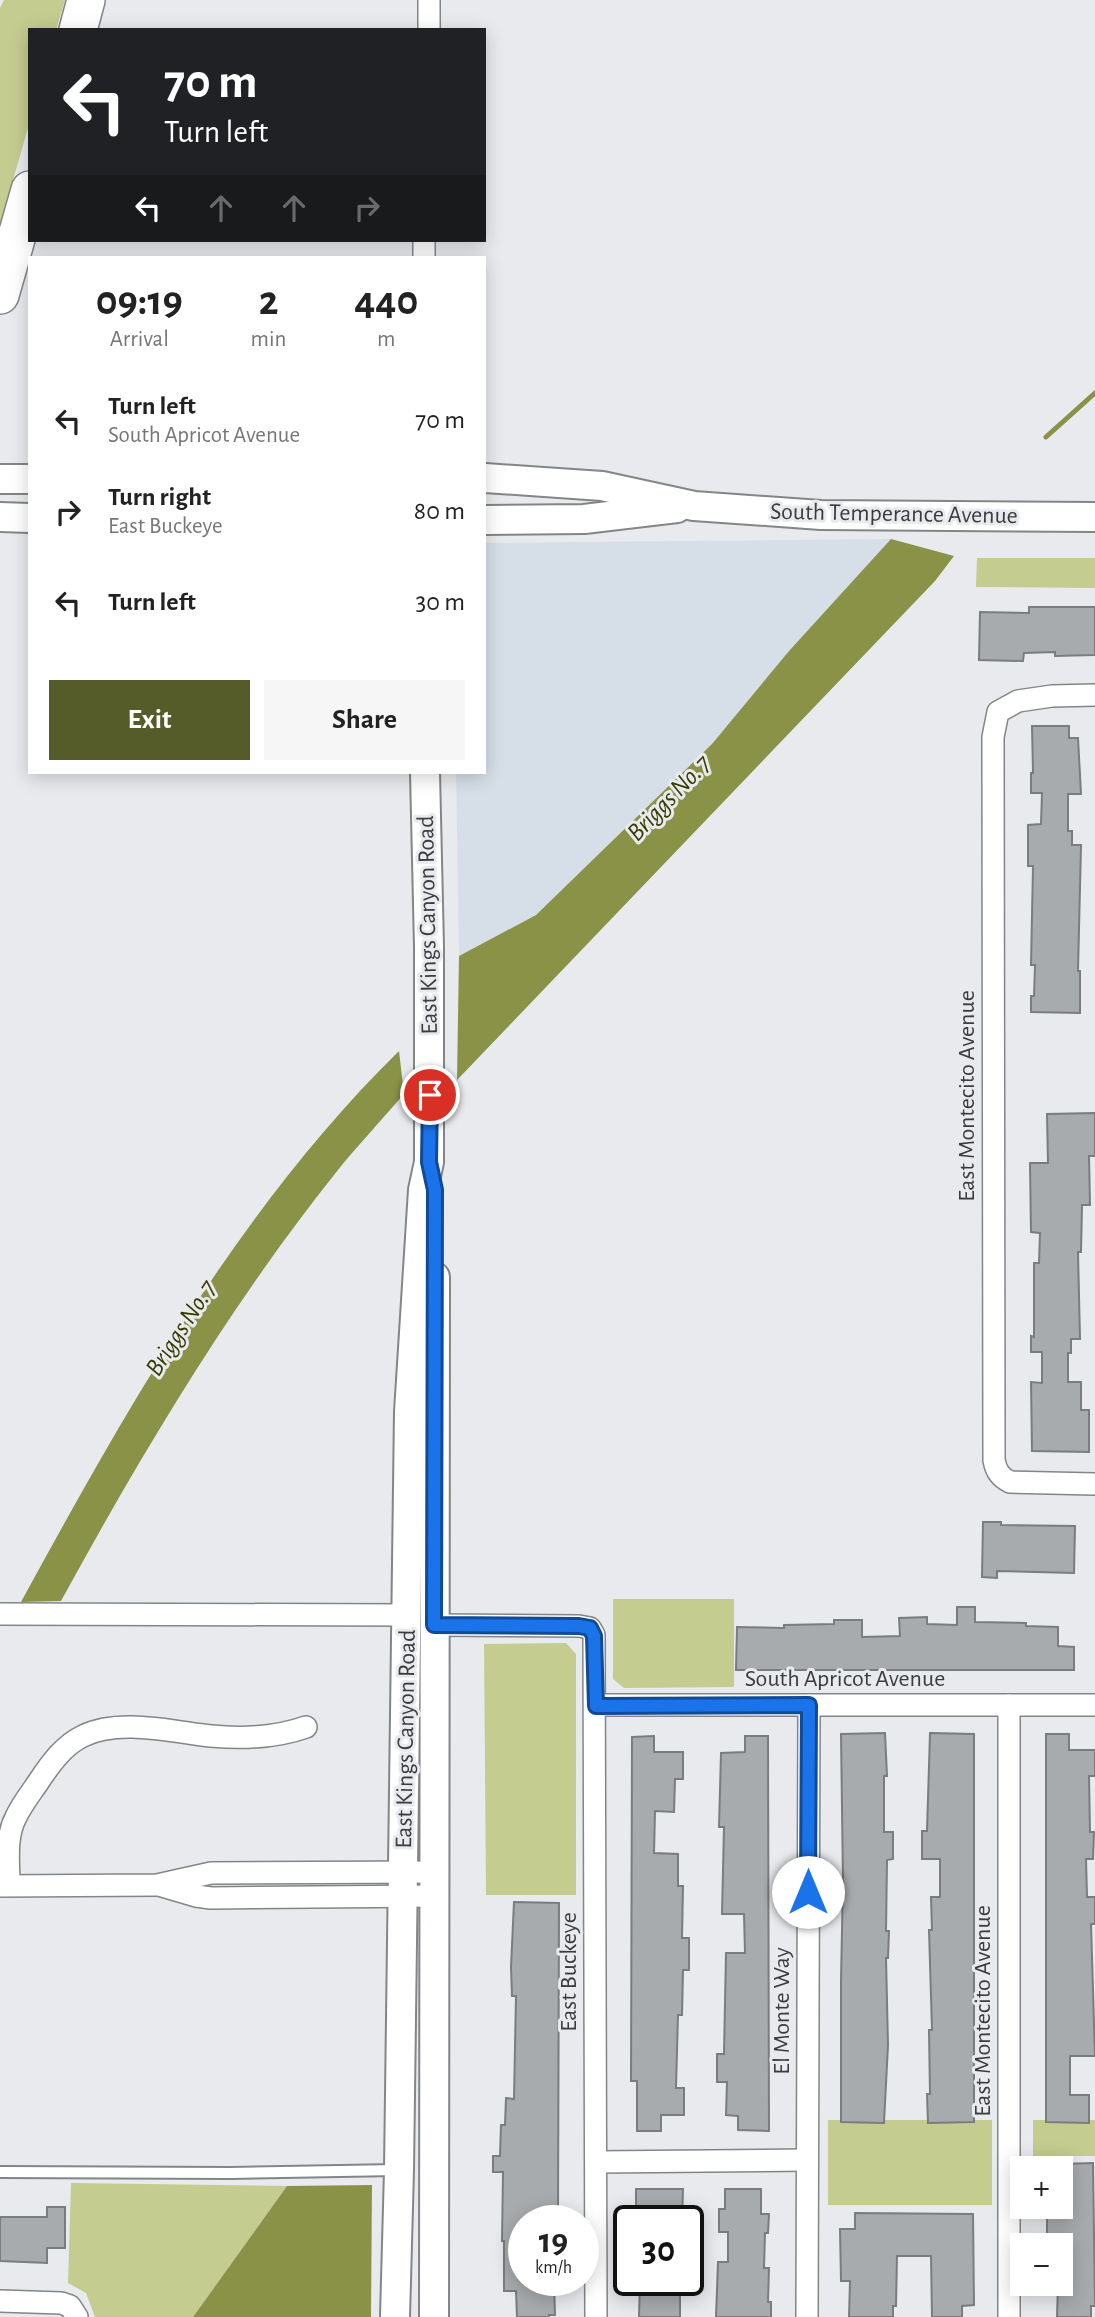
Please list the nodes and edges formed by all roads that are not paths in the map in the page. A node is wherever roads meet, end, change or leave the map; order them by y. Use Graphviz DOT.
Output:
graph roads {
  1 [pos="86,0"];
  2 [pos="429,0"];
  3 [pos="79,28"];
  4 [pos="429,28"];
  5 [pos="28,197"];
  6 [pos="0,295"];
  7 [pos="486,478"];
  8 [pos="28,479"];
  9 [pos="0,480"];
  10 [pos="694,506"];
  11 [pos="0,517"];
  12 [pos="1095,517"];
  13 [pos="28,518"];
  14 [pos="486,520"];
  15 [pos="1095,695"];
  16 [pos="425,774"];
  17 [pos="429,1162"];
  18 [pos="408,1452"];
  19 [pos="1095,1484"];
  20 [pos="0,1614"];
  21 [pos="408,1615"];
  22 [pos="434,1625"];
  23 [pos="809,1705"];
  24 [pos="1009,1705"];
  25 [pos="1095,1705"];
  26 [pos="596,1706"];
  27 [pos="306,1727"];
  28 [pos="435,1884"];
  29 [pos="4,1885"];
  30 [pos="403,1885"];
  31 [pos="807,2160"];
  32 [pos="596,2162"];
  33 [pos="399,2170"];
  34 [pos="0,2172"];
  35 [pos="0,2301"];
  36 [pos="73,2312"];
  37 [pos="395,2317"];
  38 [pos="435,2317"];
  39 [pos="596,2317"];
  40 [pos="807,2317"];
  41 [pos="1009,2317"];
  1 -- 3 [label="highway"];
  2 -- 4 [label="street"];
  5 -- 6 [label="highway"];
  7 -- 10 [label="main road, South Temperance Avenue"];
  8 -- 9 [label="main road"];
  10 -- 12 [label="main road, South Temperance Avenue"];
  10 -- 14 [label="main road, South Temperance Avenue"];
  11 -- 13 [label="main road"];
  15 -- 19 [label="street, East Montecito Avenue"];
  16 -- 17 [label="main road, East Kings Canyon Road"];
  17 -- 18 [label="main road, East Kings Canyon Road"];
  17 -- 22 [label="main road, East Kings Canyon Road"];
  18 -- 21 [label="main road, East Kings Canyon Road"];
  18 -- 22 [label="main road"];
  20 -- 21 [label="street"];
  21 -- 30 [label="main road, East Kings Canyon Road"];
  22 -- 26 [label="street, East Buckeye"];
  22 -- 28 [label="main road, East Kings Canyon Road"];
  23 -- 24 [label="street, South Apricot Avenue"];
  23 -- 26 [label="street, South Apricot Avenue"];
  23 -- 31 [label="street, El Monte Way"];
  24 -- 25 [label="street, South Apricot Avenue"];
  24 -- 41 [label="street, East Montecito Avenue"];
  26 -- 32 [label="street, East Buckeye"];
  27 -- 29 [label="street"];
  28 -- 30 [label="street"];
  28 -- 38 [label="main road, East Kings Canyon Road"];
  29 -- 30 [label="street"];
  30 -- 33 [label="main road, East Kings Canyon Road"];
  31 -- 32 [label="street"];
  31 -- 40 [label="street, El Monte Way"];
  32 -- 39 [label="street, East Buckeye"];
  33 -- 34 [label="lane"];
  33 -- 37 [label="main road, East Kings Canyon Road"];
  35 -- 36 [label="street"];
}
